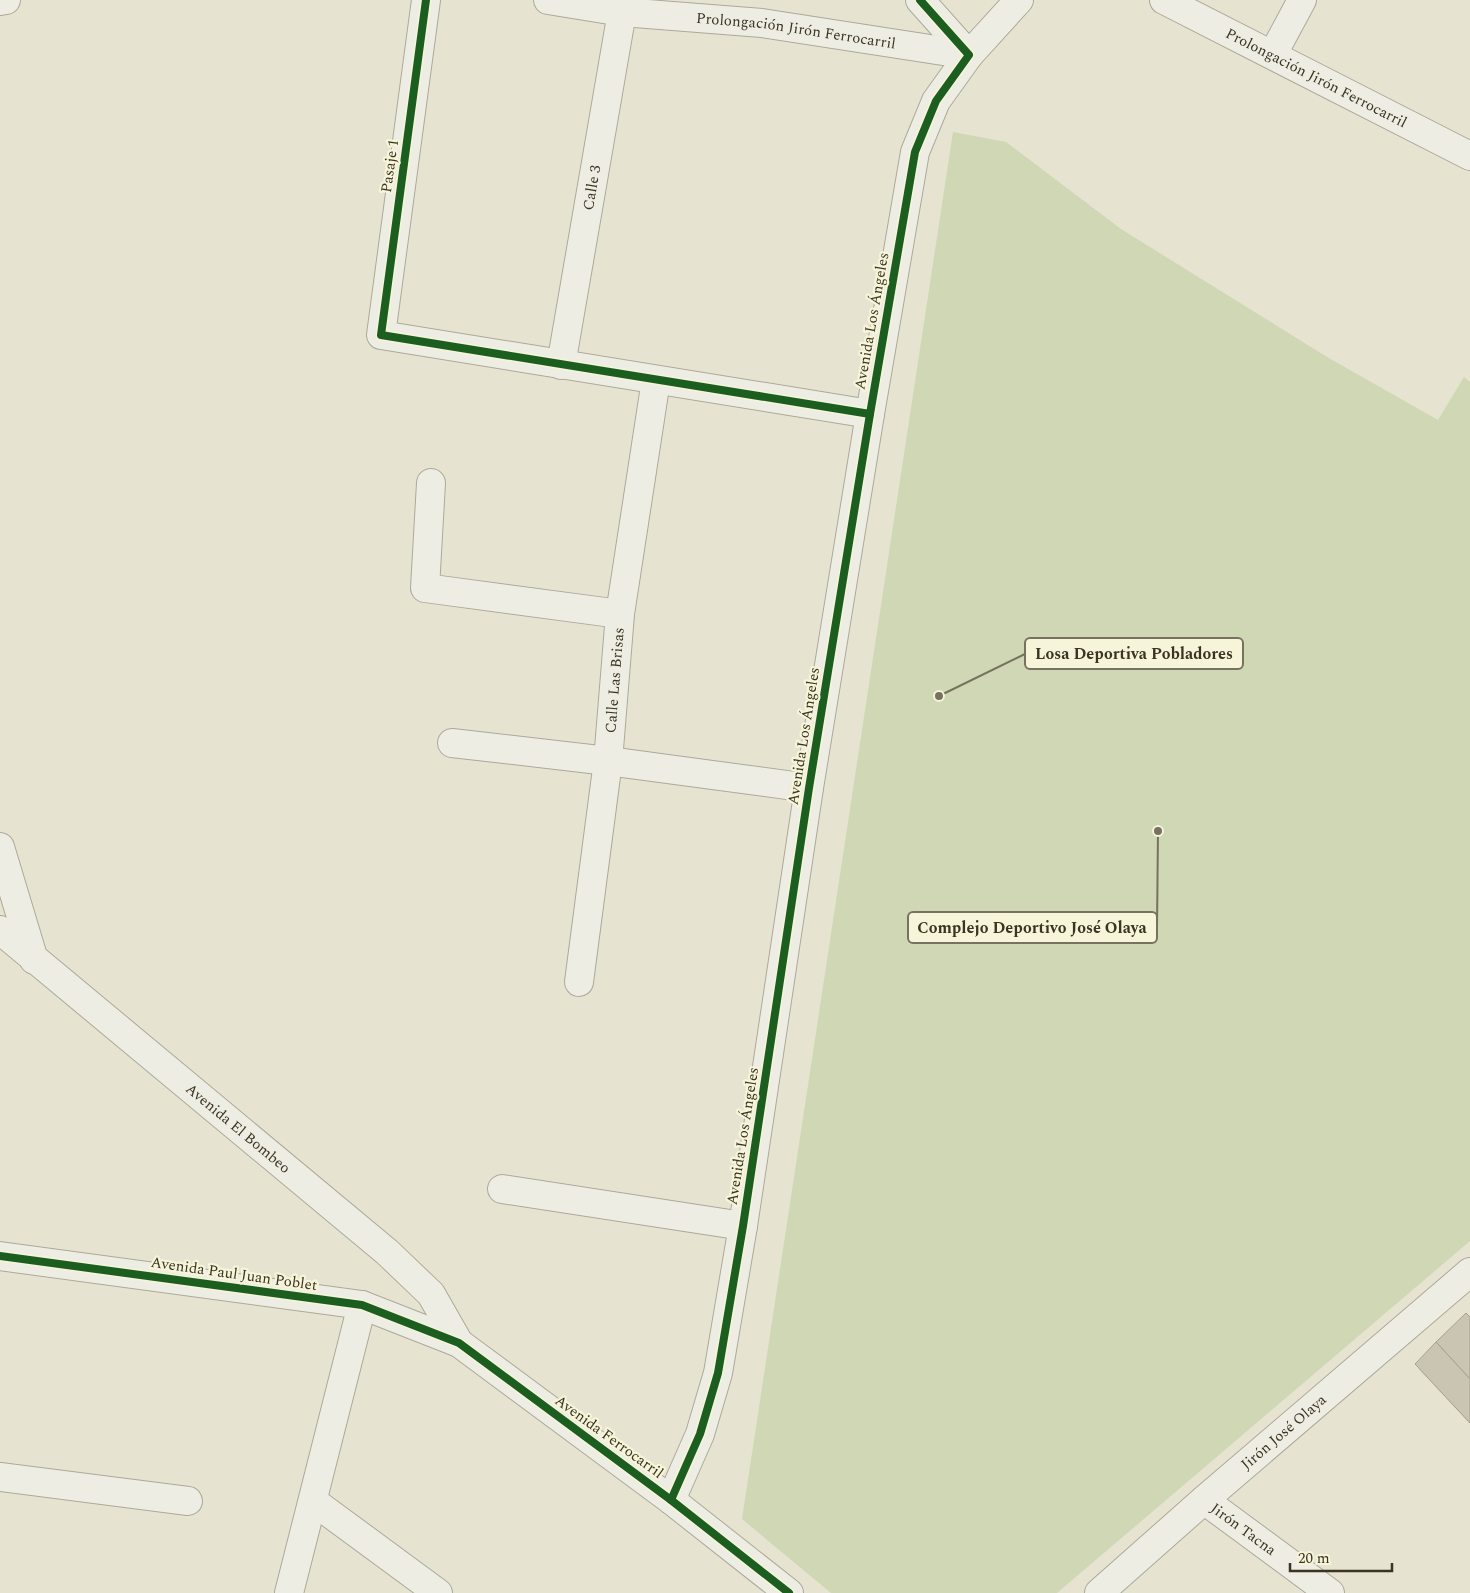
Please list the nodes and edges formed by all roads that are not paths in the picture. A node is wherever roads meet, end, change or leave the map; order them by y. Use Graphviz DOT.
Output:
graph roads {
  1 [pos="6,0"];
  2 [pos="426,0"];
  3 [pos="548,0"];
  4 [pos="920,0"];
  5 [pos="1019,0"];
  6 [pos="1164,0"];
  7 [pos="1302,0"];
  8 [pos="0,1"];
  9 [pos="622,12"];
  10 [pos="1273,54"];
  11 [pos="969,55"];
  12 [pos="1470,156"];
  13 [pos="561,365"];
  14 [pos="656,380"];
  15 [pos="870,414"];
  16 [pos="431,483"];
  17 [pos="620,614"];
  18 [pos="452,743"];
  19 [pos="608,761"];
  20 [pos="809,788"];
  21 [pos="0,847"];
  22 [pos="0,930"];
  23 [pos="34,960"];
  24 [pos="579,982"];
  25 [pos="502,1189"];
  26 [pos="743,1226"];
  27 [pos="0,1256"];
  28 [pos="1470,1272"];
  29 [pos="362,1305"];
  30 [pos="459,1343"];
  31 [pos="0,1477"];
  32 [pos="671,1500"];
  33 [pos="1204,1500"];
  34 [pos="188,1501"];
  35 [pos="313,1501"];
  36 [pos="786,1592"];
  37 [pos="289,1593"];
  38 [pos="438,1593"];
  39 [pos="1099,1593"];
  40 [pos="1330,1593"];
  1 -- 8 [label="street"];
  2 -- 13 [label="street, Pasaje 1"];
  3 -- 9 [label="street, Prolongación Jirón Ferrocarril"];
  4 -- 11 [label="street"];
  5 -- 11 [label="street"];
  6 -- 10 [label="street, Prolongación Jirón Ferrocarril"];
  7 -- 10 [label="street"];
  9 -- 11 [label="street, Prolongación Jirón Ferrocarril"];
  9 -- 13 [label="street, Calle 3"];
  10 -- 12 [label="street, Prolongación Jirón Ferrocarril"];
  11 -- 15 [label="street, Avenida Los Ángeles"];
  13 -- 14 [label="street"];
  14 -- 15 [label="street"];
  14 -- 17 [label="street, Calle Las Brisas"];
  15 -- 20 [label="street, Avenida Los Ángeles"];
  16 -- 17 [label="street"];
  17 -- 19 [label="street, Calle Las Brisas"];
  18 -- 19 [label="street"];
  19 -- 20 [label="street"];
  19 -- 24 [label="street, Calle Las Brisas"];
  20 -- 26 [label="street, Avenida Los Ángeles"];
  21 -- 23 [label="street"];
  22 -- 23 [label="street, Avenida El Bombeo"];
  23 -- 30 [label="street, Avenida El Bombeo"];
  25 -- 26 [label="street"];
  26 -- 32 [label="street, Avenida Los Ángeles"];
  27 -- 29 [label="street, Avenida Paul Juan Poblet"];
  28 -- 33 [label="street, Jirón José Olaya"];
  29 -- 30 [label="street, Avenida Paul Juan Poblet"];
  29 -- 35 [label="street"];
  30 -- 32 [label="street, Avenida Ferrocarril"];
  31 -- 34 [label="street"];
  32 -- 36 [label="street, Avenida Ferrocarril"];
  33 -- 39 [label="street, Jirón José Olaya"];
  33 -- 40 [label="street, Jirón Tacna"];
  35 -- 37 [label="street"];
  35 -- 38 [label="street"];
}
